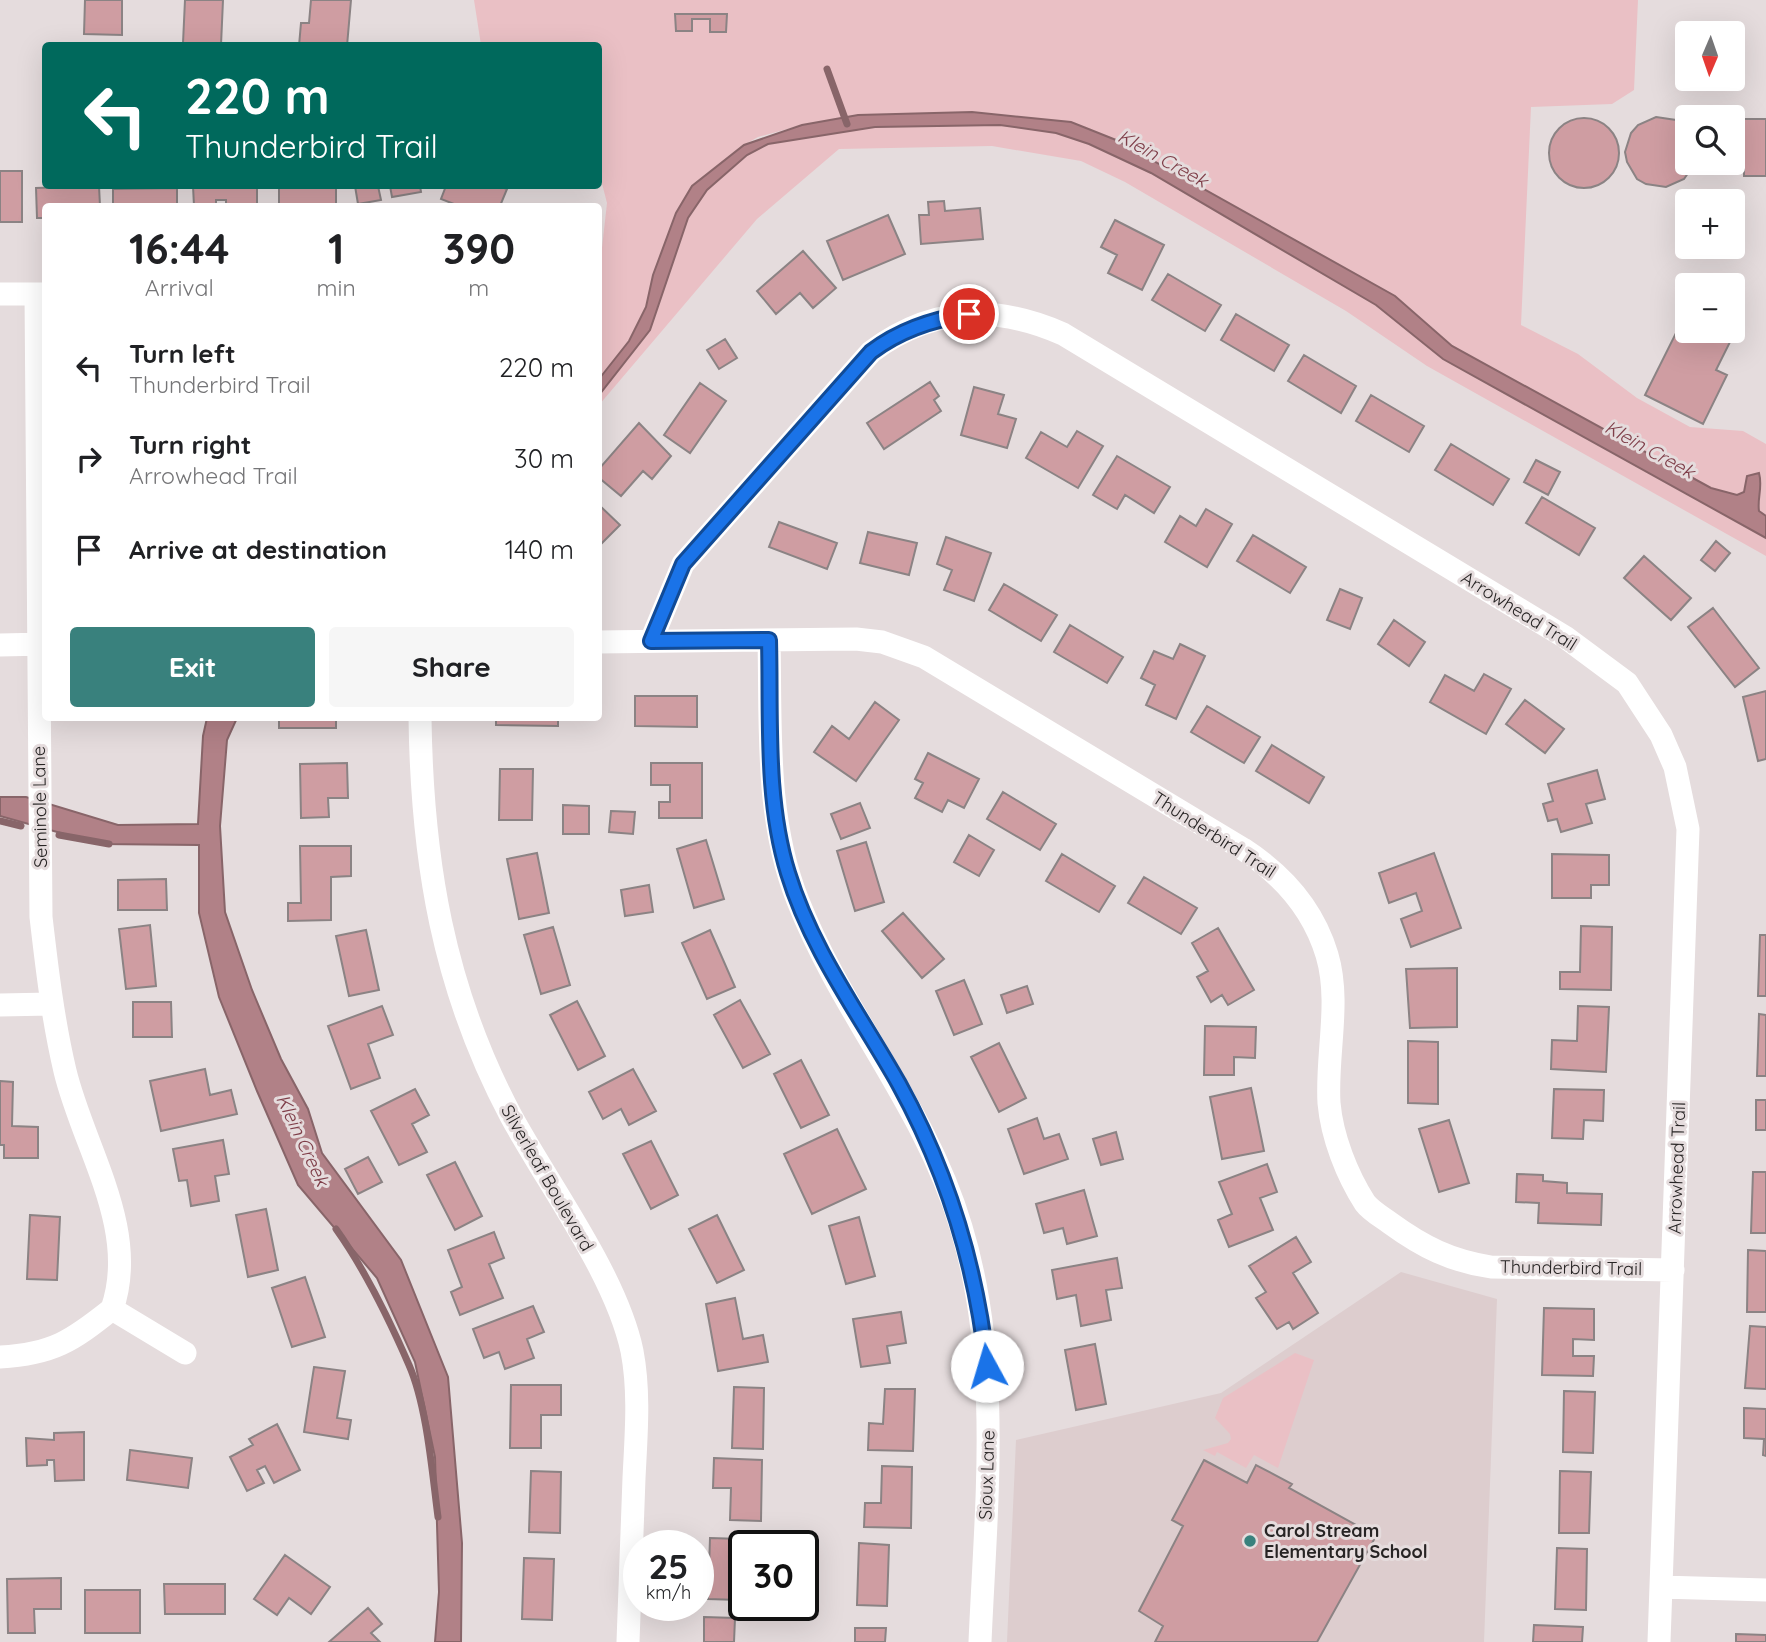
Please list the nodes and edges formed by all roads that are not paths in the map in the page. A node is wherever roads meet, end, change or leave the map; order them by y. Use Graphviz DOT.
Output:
graph roads {
  1 [pos="0,294"];
  2 [pos="41,294"];
  3 [pos="769,640"];
  4 [pos="651,641"];
  5 [pos="602,642"];
  6 [pos="0,645"];
  7 [pos="42,645"];
  8 [pos="420,721"];
  9 [pos="51,1004"];
  10 [pos="0,1005"];
  11 [pos="1673,1270"];
  12 [pos="113,1309"];
  13 [pos="185,1353"];
  14 [pos="0,1357"];
  15 [pos="1661,1587"];
  16 [pos="1766,1590"];
  17 [pos="628,1642"];
  18 [pos="980,1642"];
  19 [pos="1659,1642"];
  1 -- 2 [label="street"];
  2 -- 7 [label="street, Seminole Lane"];
  3 -- 4 [label="street, Thunderbird Trail"];
  3 -- 11 [label="street, Thunderbird Trail"];
  3 -- 18 [label="street, Sioux Lane"];
  4 -- 5 [label="street, Thunderbird Trail"];
  4 -- 11 [label="street, Arrowhead Trail"];
  6 -- 7 [label="street"];
  7 -- 9 [label="street, Seminole Lane"];
  8 -- 17 [label="street, Silverleaf Boulevard"];
  9 -- 10 [label="street"];
  9 -- 12 [label="street, Seminole Lane"];
  11 -- 15 [label="street, Arrowhead Trail"];
  12 -- 13 [label="street"];
  12 -- 14 [label="street"];
  15 -- 16 [label="street"];
  15 -- 19 [label="street, Arrowhead Trail"];
}
